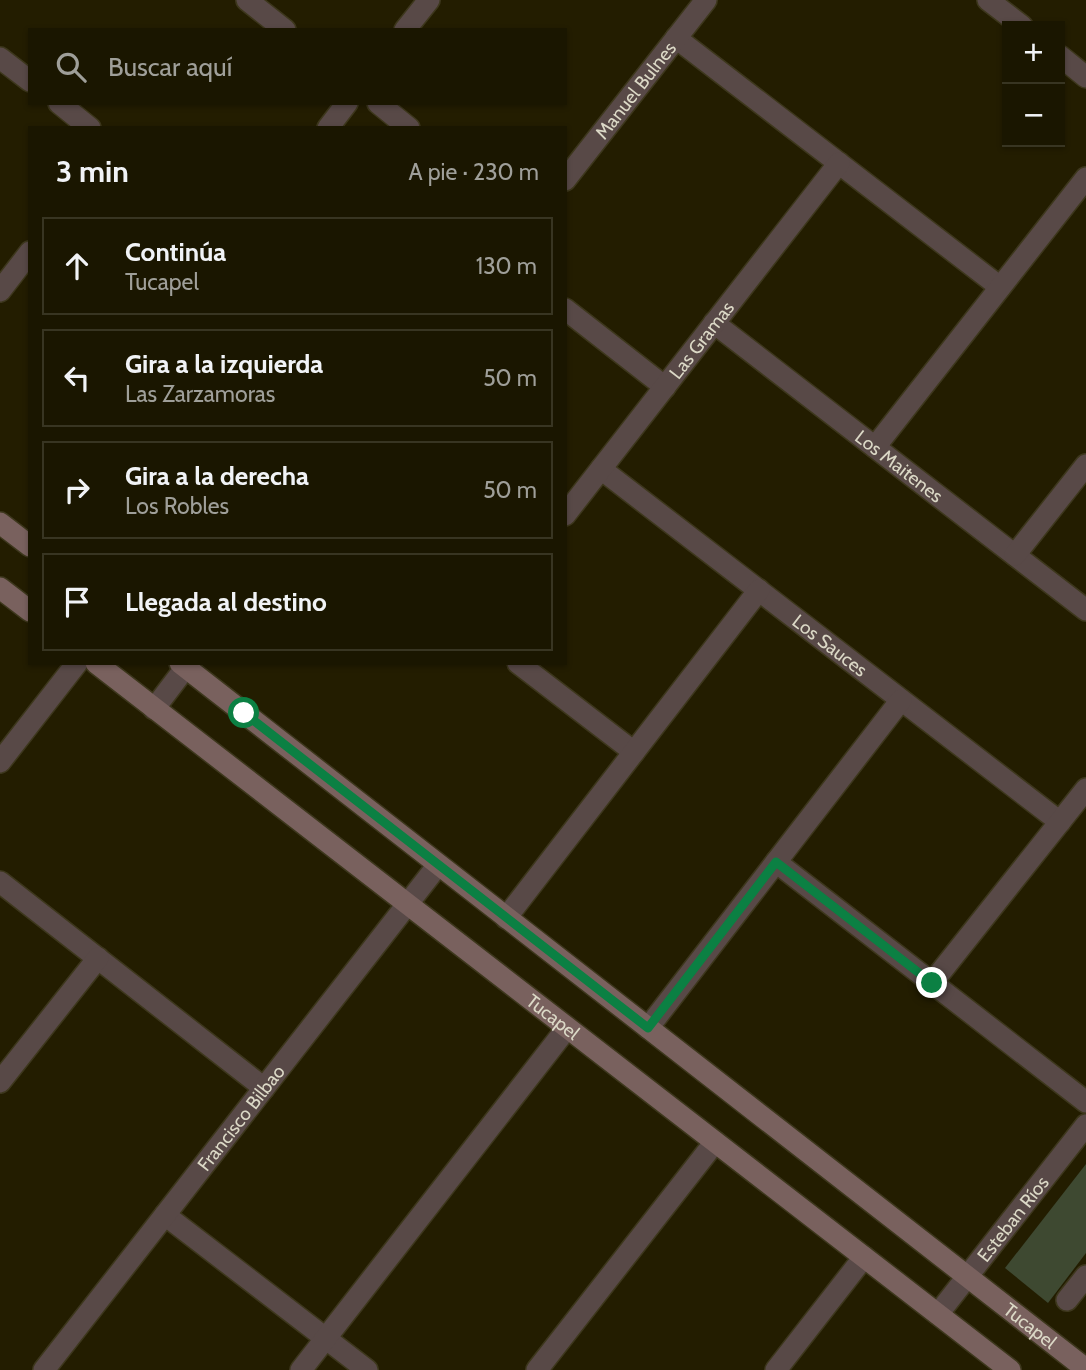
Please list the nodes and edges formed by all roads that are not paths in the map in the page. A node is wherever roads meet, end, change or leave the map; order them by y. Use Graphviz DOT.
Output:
graph roads {
  1 [pos="247,0"];
  2 [pos="429,0"];
  3 [pos="706,0"];
  4 [pos="988,0"];
  5 [pos="1015,21"];
  6 [pos="282,28"];
  7 [pos="407,28"];
  8 [pos="676,38"];
  9 [pos="0,58"];
  10 [pos="1065,60"];
  11 [pos="1086,77"];
  12 [pos="28,79"];
  13 [pos="61,105"];
  14 [pos="345,105"];
  15 [pos="380,105"];
  16 [pos="88,126"];
  17 [pos="330,126"];
  18 [pos="407,126"];
  19 [pos="839,163"];
  20 [pos="567,177"];
  21 [pos="1086,178"];
  22 [pos="26,264"];
  23 [pos="1000,287"];
  24 [pos="0,291"];
  25 [pos="567,311"];
  26 [pos="714,323"];
  27 [pos="665,387"];
  28 [pos="875,447"];
  29 [pos="1086,465"];
  30 [pos="601,469"];
  31 [pos="567,512"];
  32 [pos="0,523"];
  33 [pos="28,544"];
  34 [pos="1015,555"];
  35 [pos="0,588"];
  36 [pos="759,590"];
  37 [pos="28,609"];
  38 [pos="1086,610"];
  39 [pos="75,665"];
  40 [pos="99,665"];
  41 [pos="185,665"];
  42 [pos="521,665"];
  43 [pos="901,700"];
  44 [pos="154,709"];
  45 [pos="634,752"];
  46 [pos="0,762"];
  47 [pos="1086,789"];
  48 [pos="1060,822"];
  49 [pos="776,862"];
  50 [pos="438,865"];
  51 [pos="0,881"];
  52 [pos="407,904"];
  53 [pos="506,918"];
  54 [pos="98,958"];
  55 [pos="932,983"];
  56 [pos="567,1028"];
  57 [pos="648,1028"];
  58 [pos="0,1082"];
  59 [pos="264,1088"];
  60 [pos="1086,1102"];
  61 [pos="1084,1130"];
  62 [pos="715,1142"];
  63 [pos="165,1215"];
  64 [pos="864,1257"];
  65 [pos="967,1276"];
  66 [pos="1086,1276"];
  67 [pos="1067,1300"];
  68 [pos="938,1314"];
  69 [pos="325,1338"];
  70 [pos="1086,1369"];
  71 [pos="44,1370"];
  72 [pos="300,1370"];
  73 [pos="367,1370"];
  74 [pos="537,1370"];
  75 [pos="776,1370"];
  76 [pos="1010,1370"];
  1 -- 6 [label="street"];
  2 -- 7 [label="street"];
  3 -- 8 [label="street, Manuel Bulnes"];
  4 -- 5 [label="street"];
  8 -- 19 [label="street"];
  8 -- 20 [label="street, Manuel Bulnes"];
  9 -- 12 [label="street"];
  10 -- 11 [label="street"];
  13 -- 16 [label="street"];
  14 -- 17 [label="street"];
  15 -- 18 [label="street"];
  19 -- 23 [label="street"];
  19 -- 26 [label="street, Las Gramas"];
  21 -- 23 [label="street"];
  22 -- 24 [label="street"];
  23 -- 28 [label="street"];
  25 -- 27 [label="street"];
  26 -- 27 [label="street, Las Gramas"];
  26 -- 28 [label="street, Los Maitenes"];
  27 -- 30 [label="street, Las Gramas"];
  28 -- 34 [label="street, Los Maitenes"];
  29 -- 34 [label="street"];
  30 -- 31 [label="street, Las Gramas"];
  30 -- 36 [label="street, Los Sauces"];
  32 -- 33 [label="main road"];
  34 -- 38 [label="street, Los Maitenes"];
  35 -- 37 [label="main road"];
  36 -- 43 [label="street, Los Sauces"];
  36 -- 45 [label="street"];
  39 -- 46 [label="street"];
  40 -- 44 [label="main road, Tucapel"];
  41 -- 44 [label="street"];
  41 -- 50 [label="main road, Tucapel"];
  42 -- 45 [label="street"];
  43 -- 48 [label="street, Los Sauces"];
  43 -- 49 [label="street"];
  44 -- 52 [label="main road, Tucapel"];
  45 -- 53 [label="street"];
  47 -- 48 [label="street"];
  48 -- 55 [label="street"];
  49 -- 55 [label="street"];
  49 -- 57 [label="street"];
  50 -- 52 [label="street, Francisco Bilbao"];
  50 -- 53 [label="main road, Tucapel"];
  51 -- 54 [label="street"];
  52 -- 56 [label="main road, Tucapel"];
  52 -- 59 [label="street, Francisco Bilbao"];
  53 -- 57 [label="main road, Tucapel"];
  54 -- 58 [label="street"];
  54 -- 59 [label="street"];
  55 -- 60 [label="street"];
  56 -- 62 [label="main road, Tucapel"];
  56 -- 69 [label="street"];
  57 -- 65 [label="main road, Tucapel"];
  59 -- 63 [label="street, Francisco Bilbao"];
  61 -- 65 [label="street, Esteban Ríos"];
  62 -- 64 [label="main road, Tucapel"];
  62 -- 74 [label="street"];
  63 -- 69 [label="street"];
  63 -- 71 [label="street, Francisco Bilbao"];
  64 -- 68 [label="main road, Tucapel"];
  64 -- 75 [label="street"];
  65 -- 68 [label="street, Esteban Ríos"];
  65 -- 70 [label="main road, Tucapel"];
  66 -- 67 [label="street"];
  68 -- 76 [label="main road, Tucapel"];
  69 -- 72 [label="street"];
  69 -- 73 [label="street"];
}
